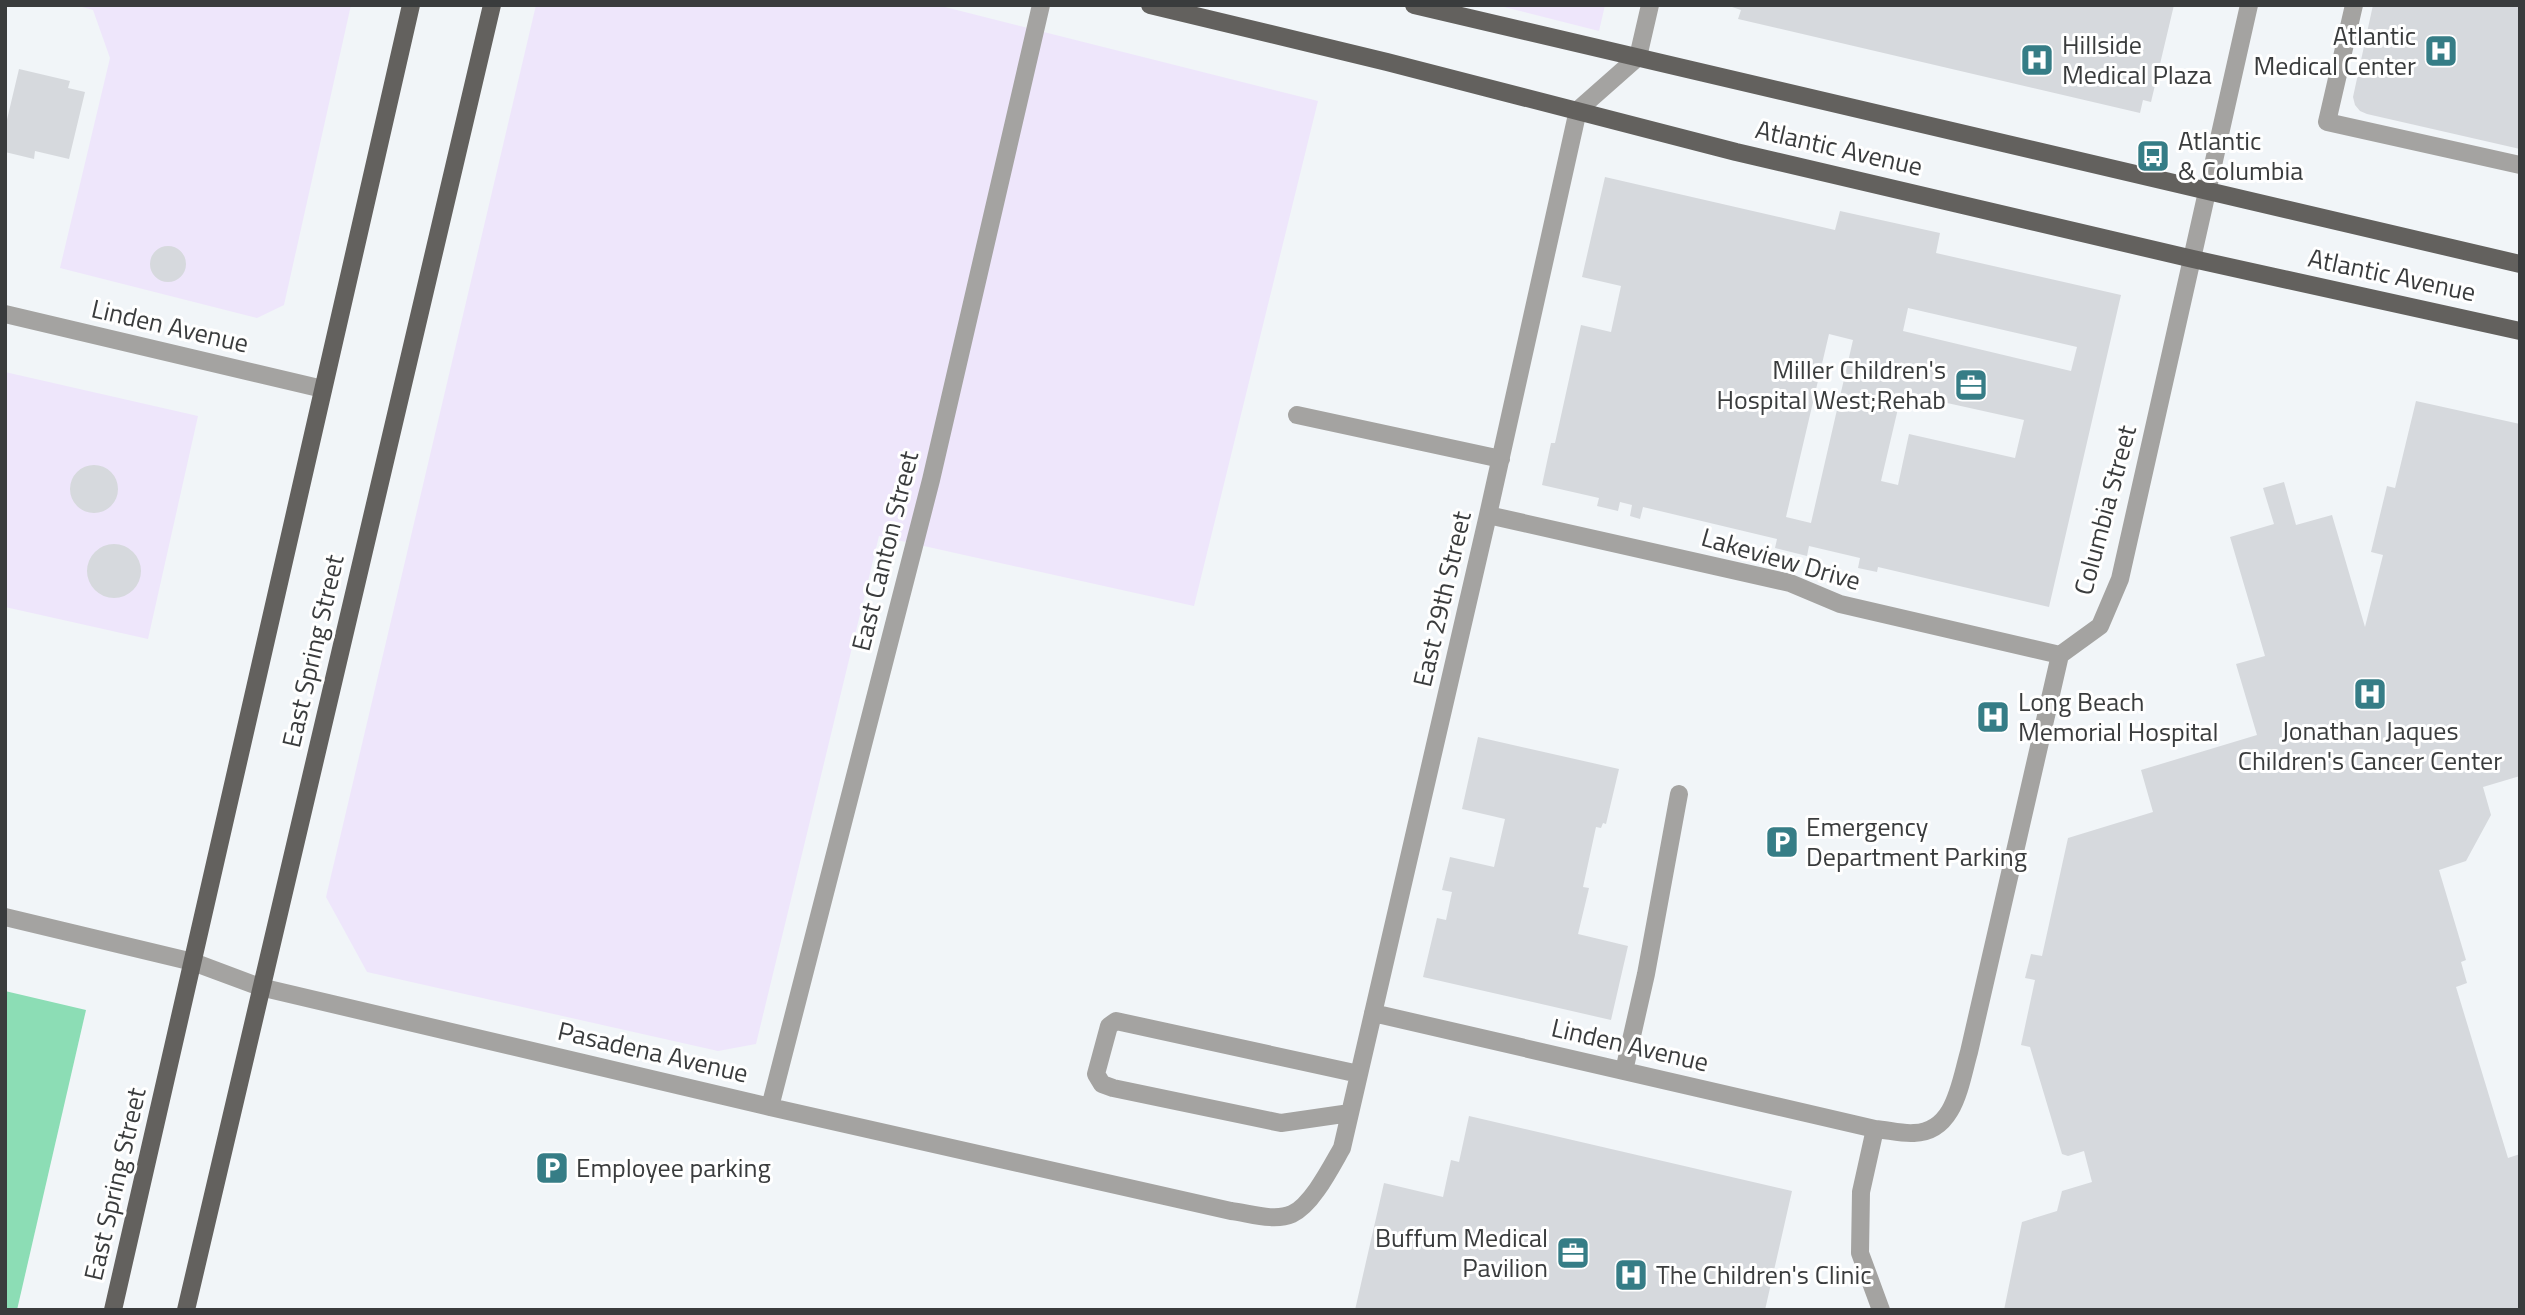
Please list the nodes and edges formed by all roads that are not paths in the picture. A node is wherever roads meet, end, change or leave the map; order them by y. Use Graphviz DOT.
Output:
graph roads {
  1 [pos="411,5"];
  2 [pos="492,5"];
  3 [pos="1041,5"];
  4 [pos="1150,5"];
  5 [pos="1414,5"];
  6 [pos="1650,5"];
  7 [pos="2249,5"];
  8 [pos="2354,5"];
  9 [pos="1638,57"];
  10 [pos="1578,110"];
  11 [pos="2520,165"];
  12 [pos="2208,190"];
  13 [pos="2193,258"];
  14 [pos="2520,264"];
  15 [pos="5,314"];
  16 [pos="2520,331"];
  17 [pos="323,389"];
  18 [pos="1297,415"];
  19 [pos="1501,459"];
  20 [pos="1488,515"];
  21 [pos="2060,655"];
  22 [pos="1679,794"];
  23 [pos="5,917"];
  24 [pos="193,962"];
  25 [pos="260,987"];
  26 [pos="1374,1013"];
  27 [pos="1624,1071"];
  28 [pos="1359,1074"];
  29 [pos="770,1107"];
  30 [pos="1350,1114"];
  31 [pos="1875,1129"];
  32 [pos="1293,1214"];
  33 [pos="113,1310"];
  34 [pos="186,1310"];
  35 [pos="1881,1310"];
  1 -- 17 [label="main road, East Spring Street"];
  2 -- 25 [label="main road, East Spring Street"];
  3 -- 29 [label="street, East Canton Street"];
  4 -- 10 [label="main road, Atlantic Avenue"];
  5 -- 9 [label="main road, Atlantic Avenue"];
  6 -- 9 [label="street"];
  7 -- 12 [label="street, Columbia Street"];
  8 -- 11 [label="street"];
  9 -- 10 [label="street"];
  9 -- 12 [label="main road, Atlantic Avenue"];
  10 -- 13 [label="main road, Atlantic Avenue"];
  10 -- 19 [label="street, East 29th Street"];
  12 -- 13 [label="street, Columbia Street"];
  12 -- 14 [label="main road, Atlantic Avenue"];
  13 -- 16 [label="main road, Atlantic Avenue"];
  13 -- 21 [label="street, Columbia Street"];
  15 -- 17 [label="street, Linden Avenue"];
  17 -- 24 [label="main road, East Spring Street"];
  18 -- 19 [label="street"];
  19 -- 20 [label="street, East 29th Street"];
  20 -- 21 [label="street, Lakeview Drive"];
  20 -- 26 [label="street, East 29th Street"];
  21 -- 31 [label="street"];
  22 -- 27 [label="street"];
  23 -- 24 [label="street, Pasadena Avenue"];
  24 -- 25 [label="street, Pasadena Avenue"];
  24 -- 33 [label="main road, East Spring Street"];
  25 -- 29 [label="street, Pasadena Avenue"];
  25 -- 34 [label="main road, East Spring Street"];
  26 -- 27 [label="street, Linden Avenue"];
  26 -- 28 [label="street, East 29th Street"];
  27 -- 31 [label="street, Linden Avenue"];
  28 -- 30 [label="street, East 29th Street"];
  28 -- 30 [label="street"];
  29 -- 32 [label="street, Pasadena Avenue"];
  30 -- 32 [label="street, East 29th Street"];
  31 -- 35 [label="street"];
}
